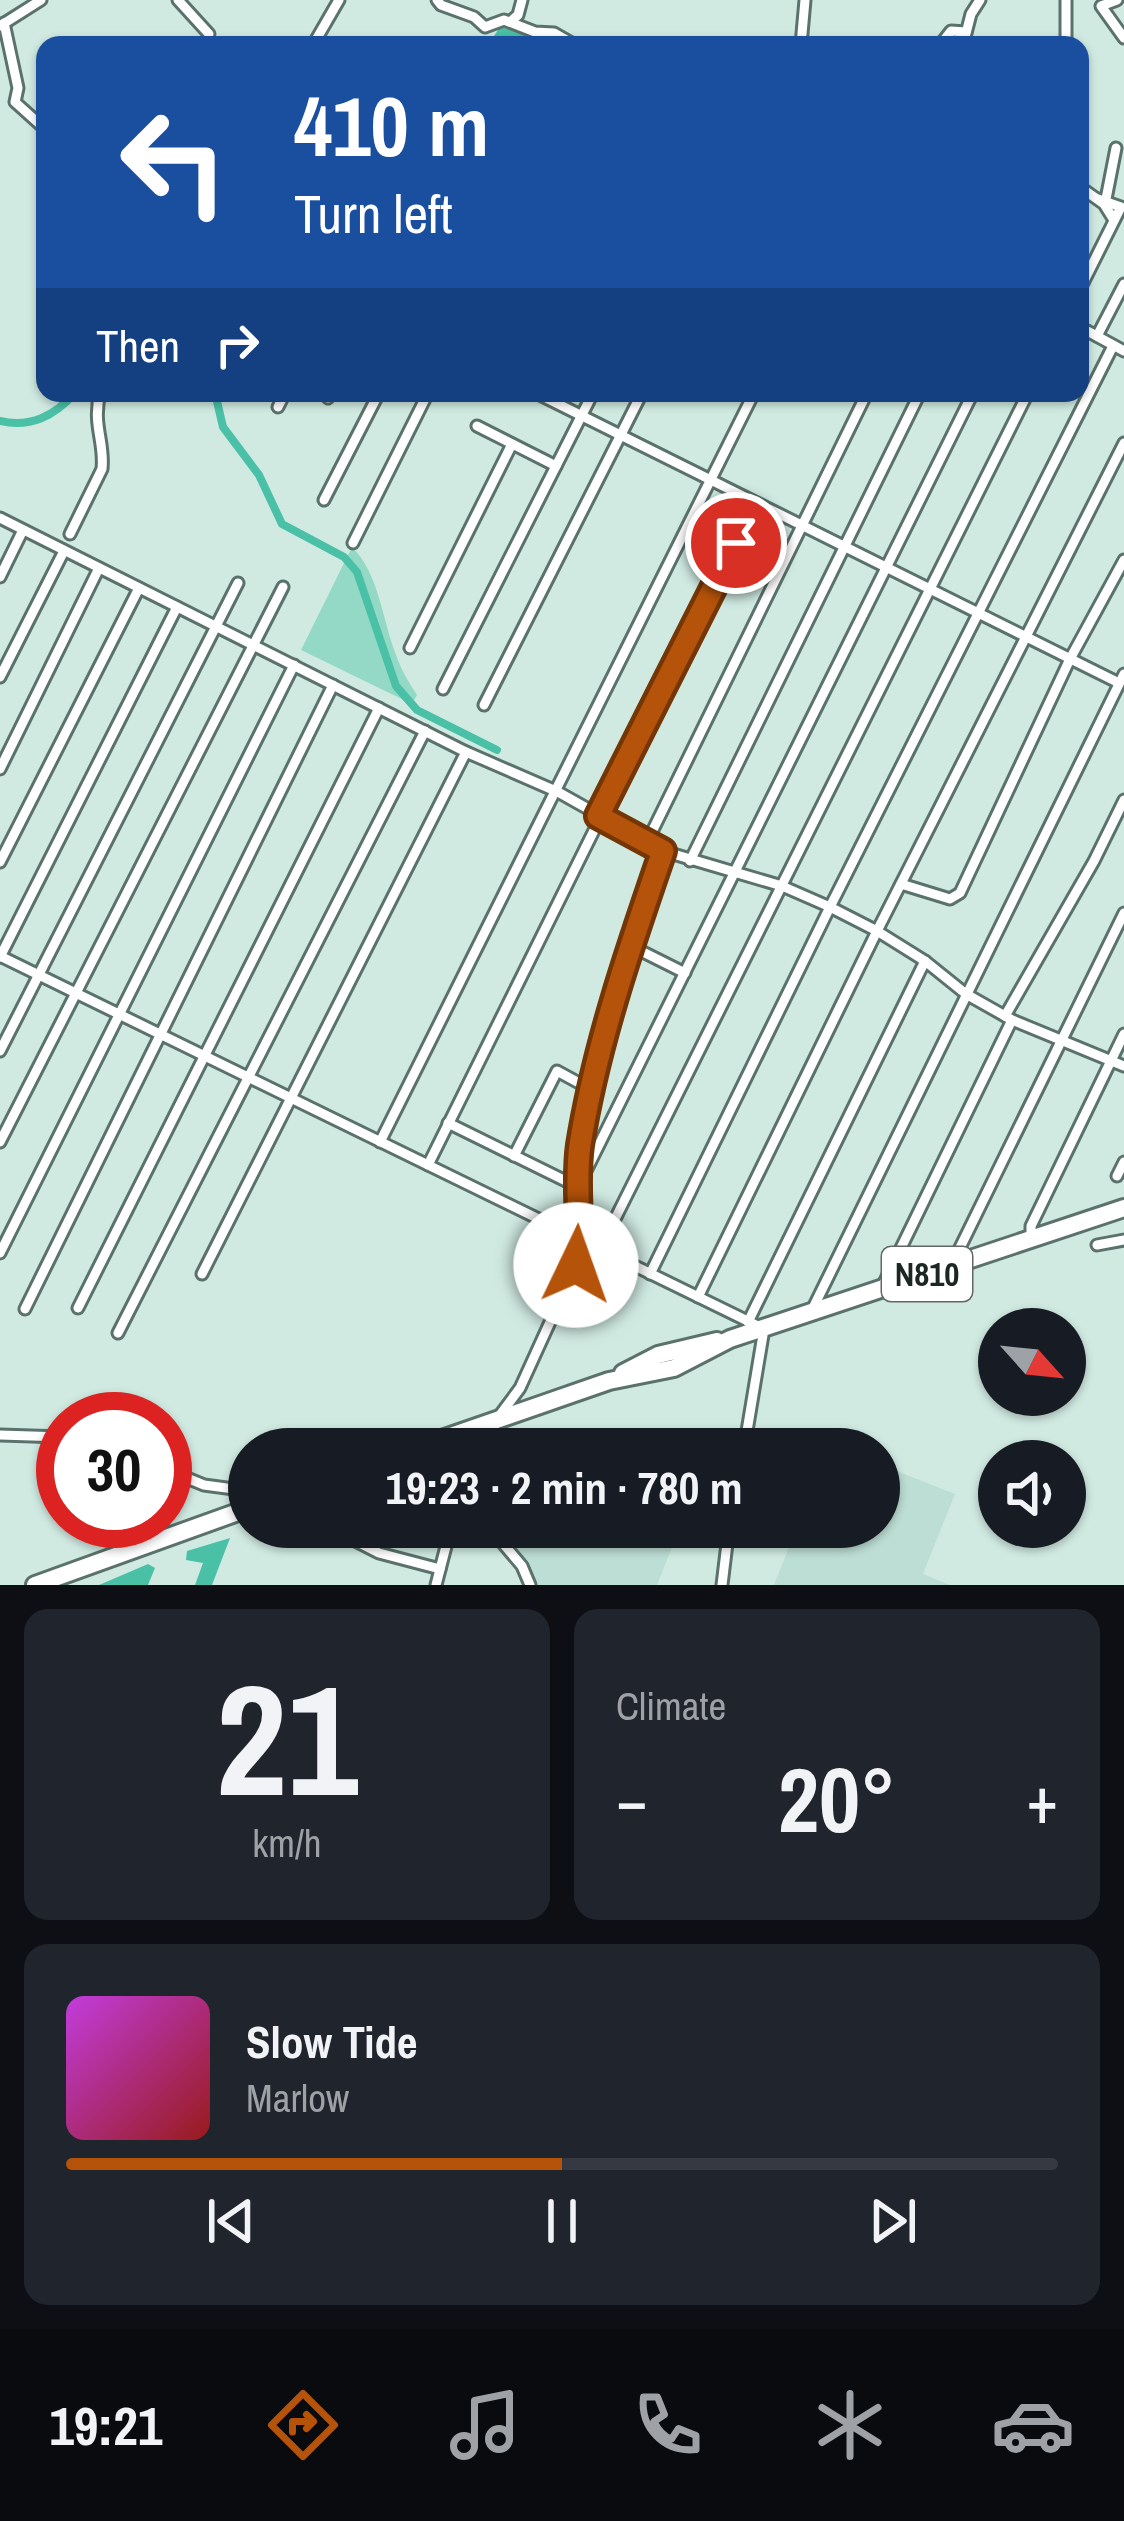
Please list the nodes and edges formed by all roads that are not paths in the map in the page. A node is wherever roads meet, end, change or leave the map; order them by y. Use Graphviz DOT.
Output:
graph roads {
  1 [pos="41,0"];
  2 [pos="178,0"];
  3 [pos="340,0"];
  4 [pos="437,0"];
  5 [pos="522,0"];
  6 [pos="806,0"];
  7 [pos="980,0"];
  8 [pos="1066,0"];
  9 [pos="1117,0"];
  10 [pos="510,22"];
  11 [pos="2,25"];
  12 [pos="966,32"];
  13 [pos="209,34"];
  14 [pos="318,36"];
  15 [pos="559,36"];
  16 [pos="802,36"];
  17 [pos="947,36"];
  18 [pos="965,36"];
  19 [pos="1066,36"];
  20 [pos="1124,38"];
  21 [pos="36,121"];
  22 [pos="1116,148"];
  23 [pos="1089,192"];
  24 [pos="1102,199"];
  25 [pos="1089,271"];
  26 [pos="1124,284"];
  27 [pos="1089,332"];
  28 [pos="1097,336"];
  29 [pos="1119,348"];
  30 [pos="99,402"];
  31 [pos="280,402"];
  32 [pos="374,402"];
  33 [pos="424,402"];
  34 [pos="554,402"];
  35 [pos="588,402"];
  36 [pos="637,402"];
  37 [pos="750,402"];
  38 [pos="862,402"];
  39 [pos="916,402"];
  40 [pos="968,402"];
  41 [pos="1023,402"];
  42 [pos="278,407"];
  43 [pos="581,416"];
  44 [pos="477,426"];
  45 [pos="620,435"];
  46 [pos="1124,443"];
  47 [pos="512,444"];
  48 [pos="556,466"];
  49 [pos="711,482"];
  50 [pos="324,500"];
  51 [pos="756,504"];
  52 [pos="0,518"];
  53 [pos="799,526"];
  54 [pos="23,530"];
  55 [pos="70,533"];
  56 [pos="353,543"];
  57 [pos="843,548"];
  58 [pos="64,550"];
  59 [pos="1124,560"];
  60 [pos="99,568"];
  61 [pos="885,568"];
  62 [pos="0,577"];
  63 [pos="238,583"];
  64 [pos="283,587"];
  65 [pos="139,588"];
  66 [pos="928,589"];
  67 [pos="176,607"];
  68 [pos="978,614"];
  69 [pos="214,626"];
  70 [pos="1024,637"];
  71 [pos="254,645"];
  72 [pos="410,648"];
  73 [pos="1070,659"];
  74 [pos="294,665"];
  75 [pos="0,677"];
  76 [pos="1122,681"];
  77 [pos="333,685"];
  78 [pos="442,689"];
  79 [pos="484,705"];
  80 [pos="380,708"];
  81 [pos="424,730"];
  82 [pos="466,752"];
  83 [pos="0,769"];
  84 [pos="558,792"];
  85 [pos="1124,800"];
  86 [pos="598,816"];
  87 [pos="646,842"];
  88 [pos="663,851"];
  89 [pos="690,861"];
  90 [pos="0,862"];
  91 [pos="735,874"];
  92 [pos="901,884"];
  93 [pos="782,886"];
  94 [pos="830,907"];
  95 [pos="1124,913"];
  96 [pos="877,931"];
  97 [pos="631,946"];
  98 [pos="0,956"];
  99 [pos="925,961"];
  100 [pos="685,973"];
  101 [pos="38,975"];
  102 [pos="76,993"];
  103 [pos="966,994"];
  104 [pos="118,1014"];
  105 [pos="1008,1018"];
  106 [pos="1124,1034"];
  107 [pos="161,1035"];
  108 [pos="1061,1039"];
  109 [pos="0,1051"];
  110 [pos="205,1056"];
  111 [pos="1112,1059"];
  112 [pos="1124,1066"];
  113 [pos="247,1077"];
  114 [pos="592,1090"];
  115 [pos="291,1098"];
  116 [pos="448,1123"];
  117 [pos="0,1142"];
  118 [pos="380,1142"];
  119 [pos="514,1156"];
  120 [pos="1124,1162"];
  121 [pos="428,1165"];
  122 [pos="1117,1177"];
  123 [pos="578,1187"];
  124 [pos="1124,1208"];
  125 [pos="1030,1238"];
  126 [pos="580,1240"];
  127 [pos="1124,1240"];
  128 [pos="1097,1245"];
  129 [pos="600,1249"];
  130 [pos="0,1253"];
  131 [pos="952,1265"];
  132 [pos="202,1274"];
  133 [pos="650,1274"];
  134 [pos="882,1289"];
  135 [pos="698,1298"];
  136 [pos="78,1308"];
  137 [pos="26,1309"];
  138 [pos="811,1312"];
  139 [pos="756,1325"];
  140 [pos="118,1333"];
  141 [pos="497,1419"];
  142 [pos="472,1428"];
  143 [pos="493,1428"];
  144 [pos="746,1428"];
  145 [pos="0,1435"];
  146 [pos="36,1436"];
  147 [pos="192,1480"];
  148 [pos="228,1488"];
  149 [pos="228,1516"];
  150 [pos="369,1548"];
  151 [pos="446,1548"];
  152 [pos="507,1548"];
  153 [pos="726,1548"];
  154 [pos="440,1569"];
  155 [pos="34,1585"];
  156 [pos="436,1585"];
  157 [pos="530,1585"];
  158 [pos="722,1585"];
  1 -- 11 [label="street"];
  2 -- 13 [label="street"];
  3 -- 14 [label="street"];
  4 -- 10 [label="street"];
  5 -- 10 [label="street"];
  6 -- 16 [label="street"];
  7 -- 12 [label="street"];
  8 -- 19 [label="street"];
  9 -- 20 [label="street"];
  10 -- 15 [label="street"];
  11 -- 21 [label="street"];
  12 -- 17 [label="street"];
  12 -- 18 [label="street"];
  22 -- 24 [label="street"];
  23 -- 24 [label="street"];
  24 -- 25 [label="street"];
  26 -- 28 [label="street"];
  27 -- 28 [label="street"];
  28 -- 29 [label="street"];
  29 -- 68 [label="street"];
  30 -- 55 [label="street"];
  31 -- 42 [label="street"];
  32 -- 50 [label="street"];
  33 -- 56 [label="street"];
  34 -- 43 [label="street"];
  35 -- 43 [label="street"];
  36 -- 45 [label="street"];
  37 -- 49 [label="street"];
  38 -- 53 [label="street"];
  39 -- 57 [label="street"];
  40 -- 61 [label="street"];
  41 -- 66 [label="street"];
  43 -- 45 [label="street"];
  43 -- 48 [label="street"];
  44 -- 47 [label="street"];
  45 -- 49 [label="street"];
  45 -- 79 [label="street"];
  46 -- 70 [label="street"];
  47 -- 48 [label="street"];
  47 -- 72 [label="street"];
  48 -- 78 [label="street"];
  49 -- 51 [label="street"];
  49 -- 84 [label="street"];
  51 -- 53 [label="street"];
  51 -- 86 [label="street"];
  52 -- 54 [label="street"];
  53 -- 57 [label="street"];
  53 -- 87 [label="street"];
  54 -- 58 [label="street"];
  54 -- 62 [label="street"];
  57 -- 61 [label="street"];
  57 -- 89 [label="street"];
  58 -- 60 [label="street"];
  58 -- 75 [label="street"];
  59 -- 73 [label="street"];
  60 -- 65 [label="street"];
  60 -- 83 [label="street"];
  61 -- 66 [label="street"];
  61 -- 91 [label="street"];
  63 -- 69 [label="street"];
  64 -- 71 [label="street"];
  65 -- 67 [label="street"];
  65 -- 90 [label="street"];
  66 -- 68 [label="street"];
  66 -- 93 [label="street"];
  67 -- 69 [label="street"];
  67 -- 98 [label="street"];
  68 -- 70 [label="street"];
  68 -- 94 [label="street"];
  69 -- 71 [label="street"];
  69 -- 101 [label="street"];
  70 -- 73 [label="street"];
  70 -- 92 [label="street"];
  71 -- 74 [label="street"];
  71 -- 102 [label="street"];
  73 -- 76 [label="street"];
  73 -- 92 [label="street"];
  74 -- 77 [label="street"];
  74 -- 104 [label="street"];
  76 -- 103 [label="street"];
  77 -- 80 [label="street"];
  77 -- 107 [label="street"];
  80 -- 81 [label="street"];
  80 -- 110 [label="street"];
  81 -- 82 [label="street"];
  81 -- 113 [label="street"];
  82 -- 84 [label="street"];
  82 -- 115 [label="street"];
  84 -- 86 [label="street"];
  84 -- 118 [label="street"];
  85 -- 105 [label="street"];
  86 -- 87 [label="street"];
  86 -- 116 [label="street"];
  87 -- 88 [label="street"];
  88 -- 89 [label="street"];
  88 -- 97 [label="street"];
  89 -- 91 [label="street"];
  91 -- 93 [label="street"];
  91 -- 100 [label="street"];
  92 -- 96 [label="street"];
  93 -- 94 [label="street"];
  93 -- 129 [label="street"];
  94 -- 96 [label="street"];
  94 -- 133 [label="street"];
  95 -- 108 [label="street"];
  96 -- 99 [label="street"];
  96 -- 135 [label="street"];
  97 -- 100 [label="street"];
  97 -- 114 [label="street"];
  98 -- 101 [label="street"];
  99 -- 103 [label="street"];
  99 -- 139 [label="street"];
  100 -- 123 [label="street"];
  101 -- 102 [label="street"];
  101 -- 109 [label="street"];
  102 -- 104 [label="street"];
  102 -- 117 [label="street"];
  103 -- 105 [label="street"];
  103 -- 138 [label="street"];
  104 -- 107 [label="street"];
  104 -- 130 [label="street"];
  105 -- 108 [label="street"];
  105 -- 134 [label="street"];
  106 -- 111 [label="street"];
  107 -- 110 [label="street"];
  107 -- 137 [label="street"];
  108 -- 111 [label="street"];
  108 -- 131 [label="street"];
  110 -- 113 [label="street"];
  110 -- 136 [label="street"];
  111 -- 112 [label="street"];
  111 -- 125 [label="street"];
  113 -- 115 [label="street"];
  113 -- 140 [label="street"];
  114 -- 119 [label="street"];
  114 -- 123 [label="street"];
  115 -- 118 [label="street"];
  115 -- 132 [label="street"];
  116 -- 119 [label="street"];
  116 -- 121 [label="street"];
  118 -- 121 [label="street"];
  119 -- 123 [label="street"];
  120 -- 122 [label="street"];
  121 -- 126 [label="street"];
  123 -- 126 [label="street"];
  124 -- 125 [label="highway, N810"];
  125 -- 131 [label="highway, N810"];
  126 -- 129 [label="street"];
  126 -- 141 [label="street"];
  127 -- 128 [label="street"];
  129 -- 133 [label="street"];
  131 -- 134 [label="highway, N810"];
  133 -- 135 [label="street"];
  134 -- 138 [label="highway, N810"];
  135 -- 139 [label="street"];
  138 -- 139 [label="highway, N810"];
  139 -- 141 [label="highway, N810"];
  139 -- 144 [label="street"];
  141 -- 142 [label="highway, N810"];
  141 -- 143 [label="street"];
  145 -- 146 [label="street"];
  147 -- 148 [label="street"];
  149 -- 155 [label="highway"];
  150 -- 154 [label="street"];
  151 -- 154 [label="street"];
  152 -- 157 [label="street"];
  153 -- 158 [label="street"];
  154 -- 156 [label="street"];
}
